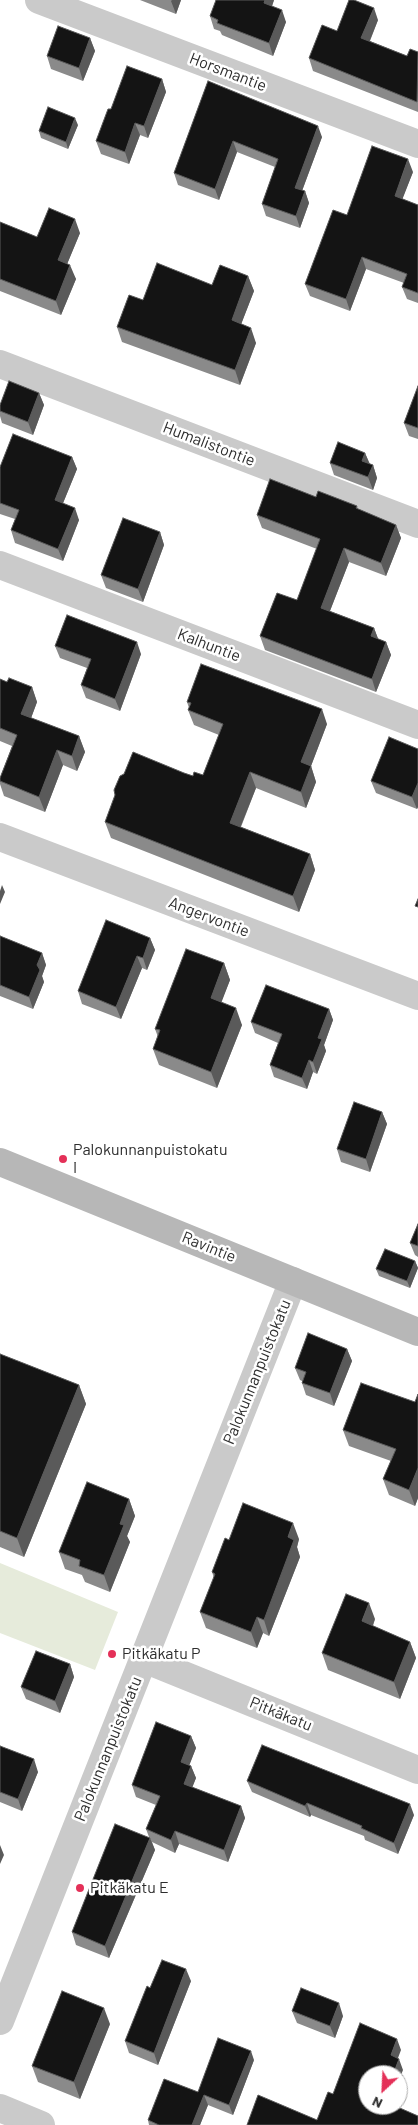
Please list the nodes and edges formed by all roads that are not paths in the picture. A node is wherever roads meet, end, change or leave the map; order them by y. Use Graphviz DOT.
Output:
graph roads {
  1 [pos="39,0"];
  2 [pos="418,144"];
  3 [pos="0,364"];
  4 [pos="418,524"];
  5 [pos="0,565"];
  6 [pos="418,725"];
  7 [pos="0,837"];
  8 [pos="418,996"];
  9 [pos="0,1162"];
  10 [pos="293,1281"];
  11 [pos="418,1332"];
  12 [pos="144,1659"];
  13 [pos="418,1770"];
  14 [pos="0,2020"];
  15 [pos="0,2108"];
  16 [pos="41,2125"];
  1 -- 2 [label="street, Horsmantie"];
  3 -- 4 [label="street, Humalistontie"];
  5 -- 6 [label="street, Kalhuntie"];
  7 -- 8 [label="street, Angervontie"];
  9 -- 10 [label="main road, Ravintie"];
  10 -- 11 [label="main road, Ravintie"];
  10 -- 12 [label="street, Palokunnanpuistokatu"];
  12 -- 13 [label="street, Pitkäkatu"];
  12 -- 14 [label="street, Palokunnanpuistokatu"];
  15 -- 16 [label="street"];
}
